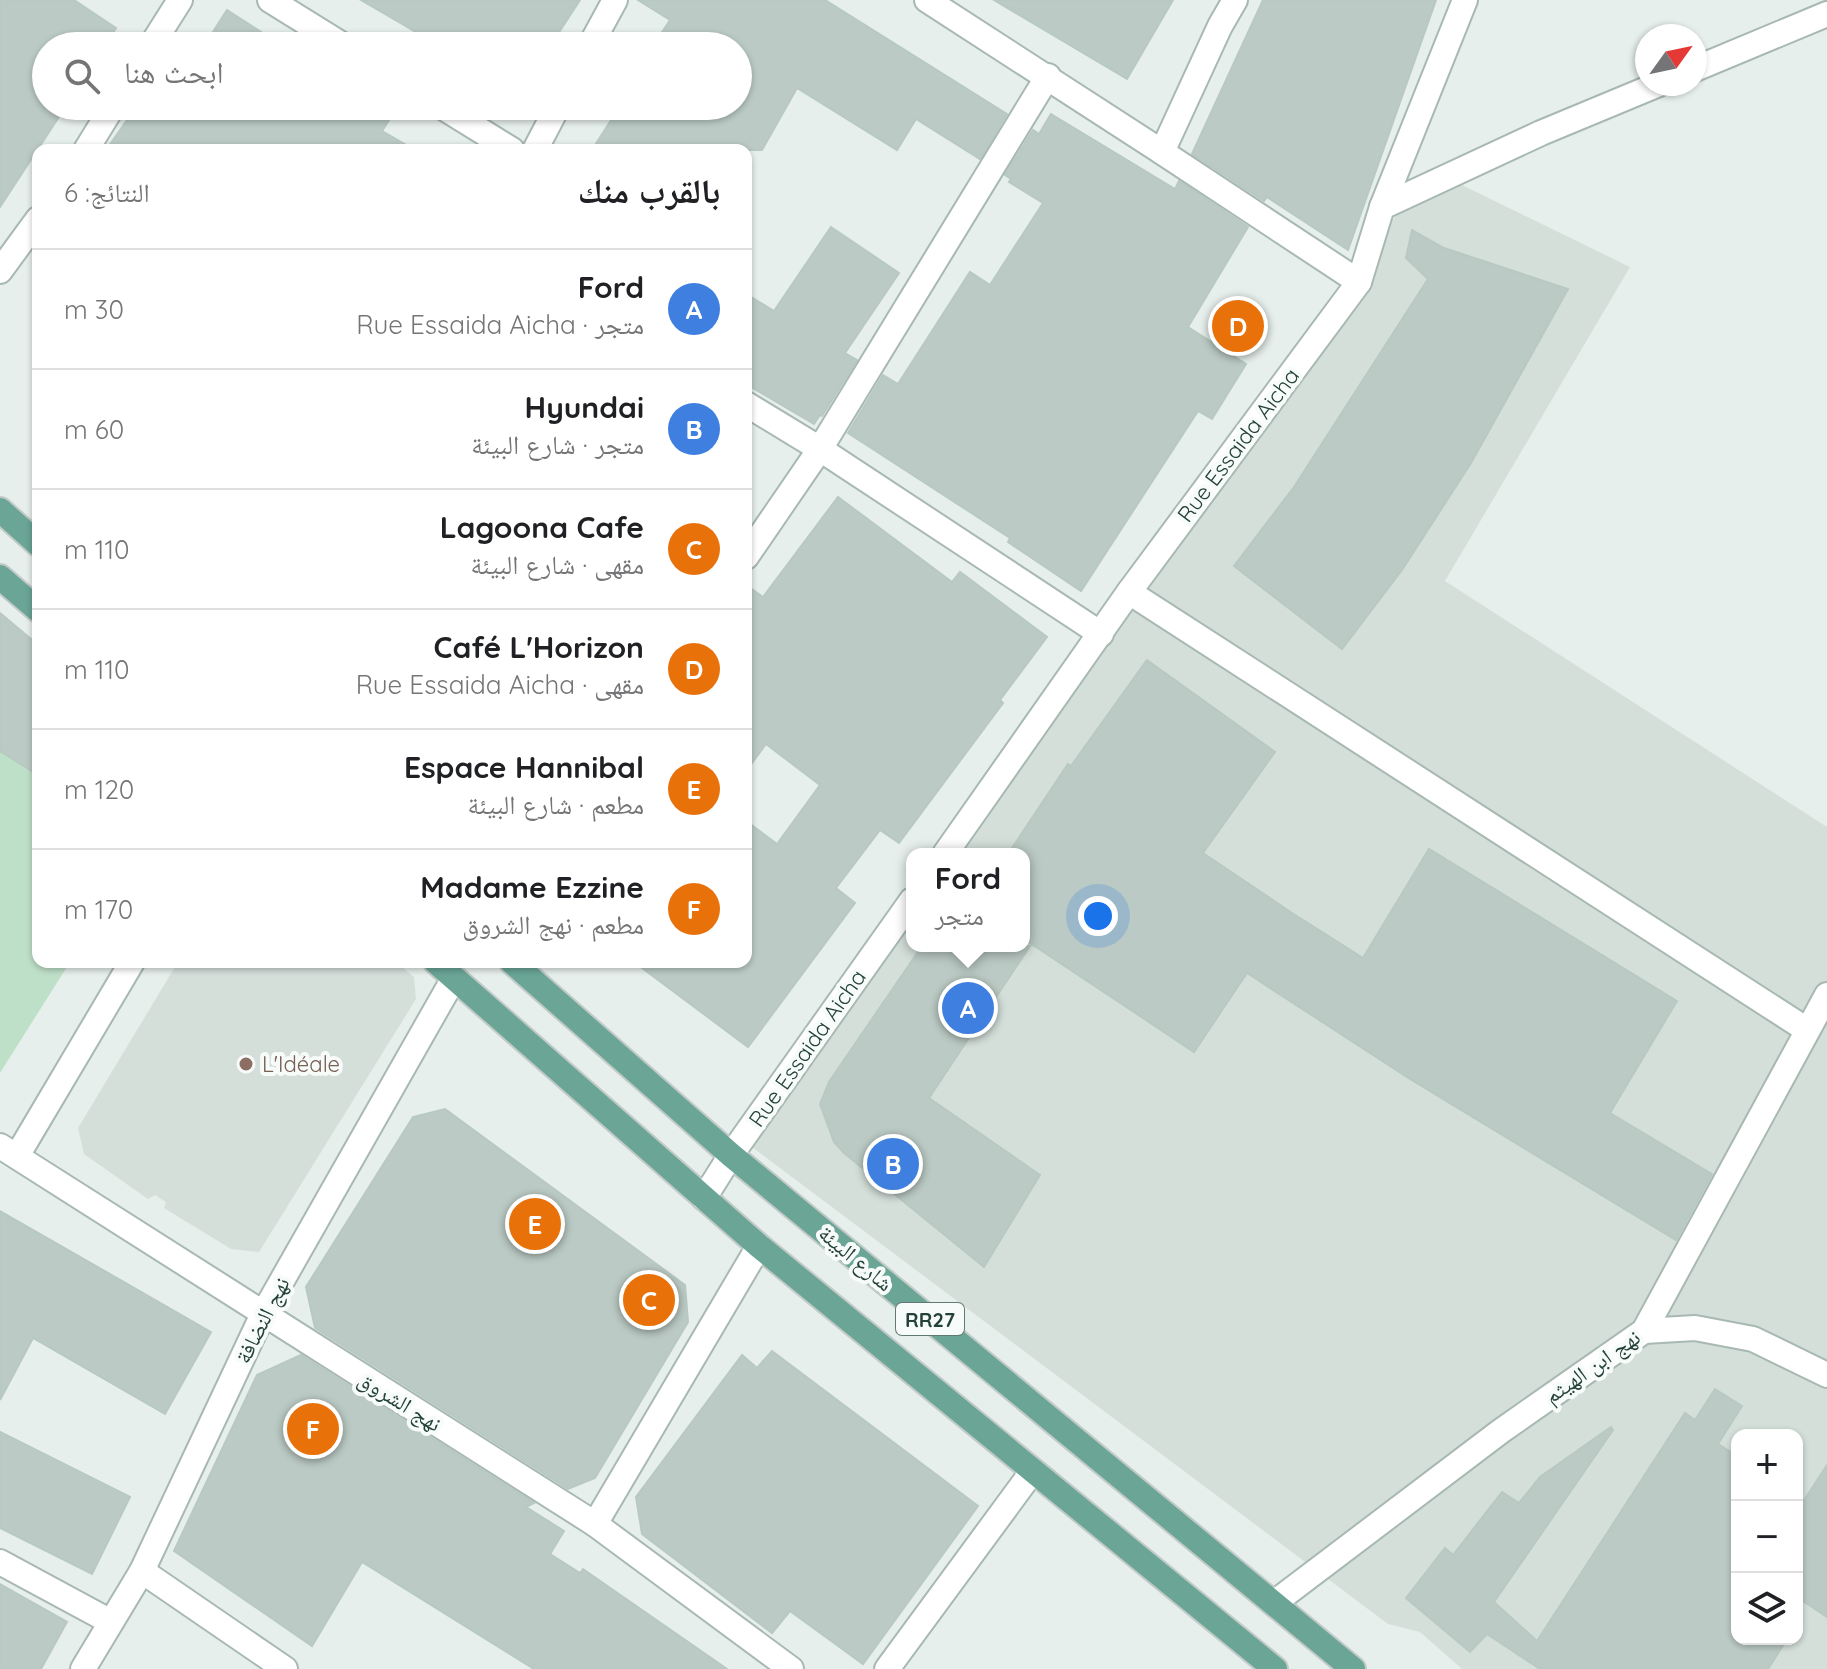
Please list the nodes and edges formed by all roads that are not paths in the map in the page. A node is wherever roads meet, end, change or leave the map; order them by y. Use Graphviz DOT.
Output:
graph roads {
  1 [pos="180,0"];
  2 [pos="270,0"];
  3 [pos="615,0"];
  4 [pos="927,0"];
  5 [pos="1235,0"];
  6 [pos="1465,0"];
  7 [pos="1827,14"];
  8 [pos="160,32"];
  9 [pos="321,32"];
  10 [pos="598,32"];
  11 [pos="1707,64"];
  12 [pos="1048,76"];
  13 [pos="1635,94"];
  14 [pos="104,120"];
  15 [pos="464,120"];
  16 [pos="551,120"];
  17 [pos="90,144"];
  18 [pos="502,144"];
  19 [pos="538,144"];
  20 [pos="1162,152"];
  21 [pos="1382,207"];
  22 [pos="32,227"];
  23 [pos="0,271"];
  24 [pos="1359,282"];
  25 [pos="752,408"];
  26 [pos="820,449"];
  27 [pos="0,510"];
  28 [pos="32,539"];
  29 [pos="752,548"];
  30 [pos="0,577"];
  31 [pos="1129,592"];
  32 [pos="32,605"];
  33 [pos="1101,634"];
  34 [pos="949,848"];
  35 [pos="906,908"];
  36 [pos="128,968"];
  37 [pos="519,968"];
  38 [pos="445,970"];
  39 [pos="1827,995"];
  40 [pos="1807,1030"];
  41 [pos="9,1151"];
  42 [pos="731,1155"];
  43 [pos="704,1198"];
  44 [pos="759,1246"];
  45 [pos="263,1314"];
  46 [pos="1644,1331"];
  47 [pos="1827,1375"];
  48 [pos="1032,1472"];
  49 [pos="595,1524"];
  50 [pos="0,1562"];
  51 [pos="142,1571"];
  52 [pos="1274,1603"];
  53 [pos="111,1622"];
  54 [pos="83,1669"];
  55 [pos="285,1669"];
  56 [pos="791,1669"];
  57 [pos="887,1669"];
  58 [pos="1275,1669"];
  59 [pos="1353,1669"];
  1 -- 8 [label="street"];
  2 -- 9 [label="street"];
  3 -- 10 [label="street"];
  4 -- 12 [label="street"];
  5 -- 20 [label="street"];
  6 -- 21 [label="street, Rue Essaida Aicha"];
  7 -- 11 [label="street"];
  12 -- 20 [label="street"];
  12 -- 26 [label="street"];
  13 -- 21 [label="street"];
  14 -- 17 [label="street"];
  15 -- 18 [label="street"];
  16 -- 19 [label="street"];
  20 -- 24 [label="street"];
  21 -- 24 [label="street, Rue Essaida Aicha"];
  22 -- 23 [label="street"];
  24 -- 31 [label="street, Rue Essaida Aicha"];
  25 -- 26 [label="street"];
  26 -- 29 [label="street"];
  26 -- 33 [label="street"];
  27 -- 28 [label="main road"];
  30 -- 32 [label="main road"];
  31 -- 33 [label="street, Rue Essaida Aicha"];
  31 -- 40 [label="street"];
  33 -- 34 [label="street, Rue Essaida Aicha"];
  35 -- 42 [label="street, Rue Essaida Aicha"];
  36 -- 41 [label="street"];
  37 -- 42 [label="main road, شارع البيئة / RR27"];
  38 -- 43 [label="main road, RR27"];
  38 -- 45 [label="street, نهج النضافة"];
  39 -- 40 [label="street, نهج ابن الهيثم"];
  40 -- 46 [label="street, نهج ابن الهيثم"];
  41 -- 45 [label="street, نهج الشروق"];
  42 -- 43 [label="street, Rue Essaida Aicha"];
  42 -- 52 [label="main road, شارع البيئة / RR27"];
  43 -- 44 [label="main road, RR27"];
  44 -- 48 [label="main road, RR27"];
  44 -- 49 [label="street"];
  45 -- 49 [label="street, نهج الشروق"];
  45 -- 51 [label="street, نهج النضافة"];
  46 -- 47 [label="street"];
  46 -- 52 [label="street, نهج ابن الهيثم"];
  48 -- 57 [label="street"];
  48 -- 58 [label="main road, RR27"];
  49 -- 56 [label="street, نهج الشروق"];
  50 -- 53 [label="street"];
  51 -- 53 [label="street, نهج النضافة"];
  51 -- 55 [label="street"];
  52 -- 59 [label="main road, شارع البيئة / RR27"];
  53 -- 54 [label="street, نهج النضافة"];
}
